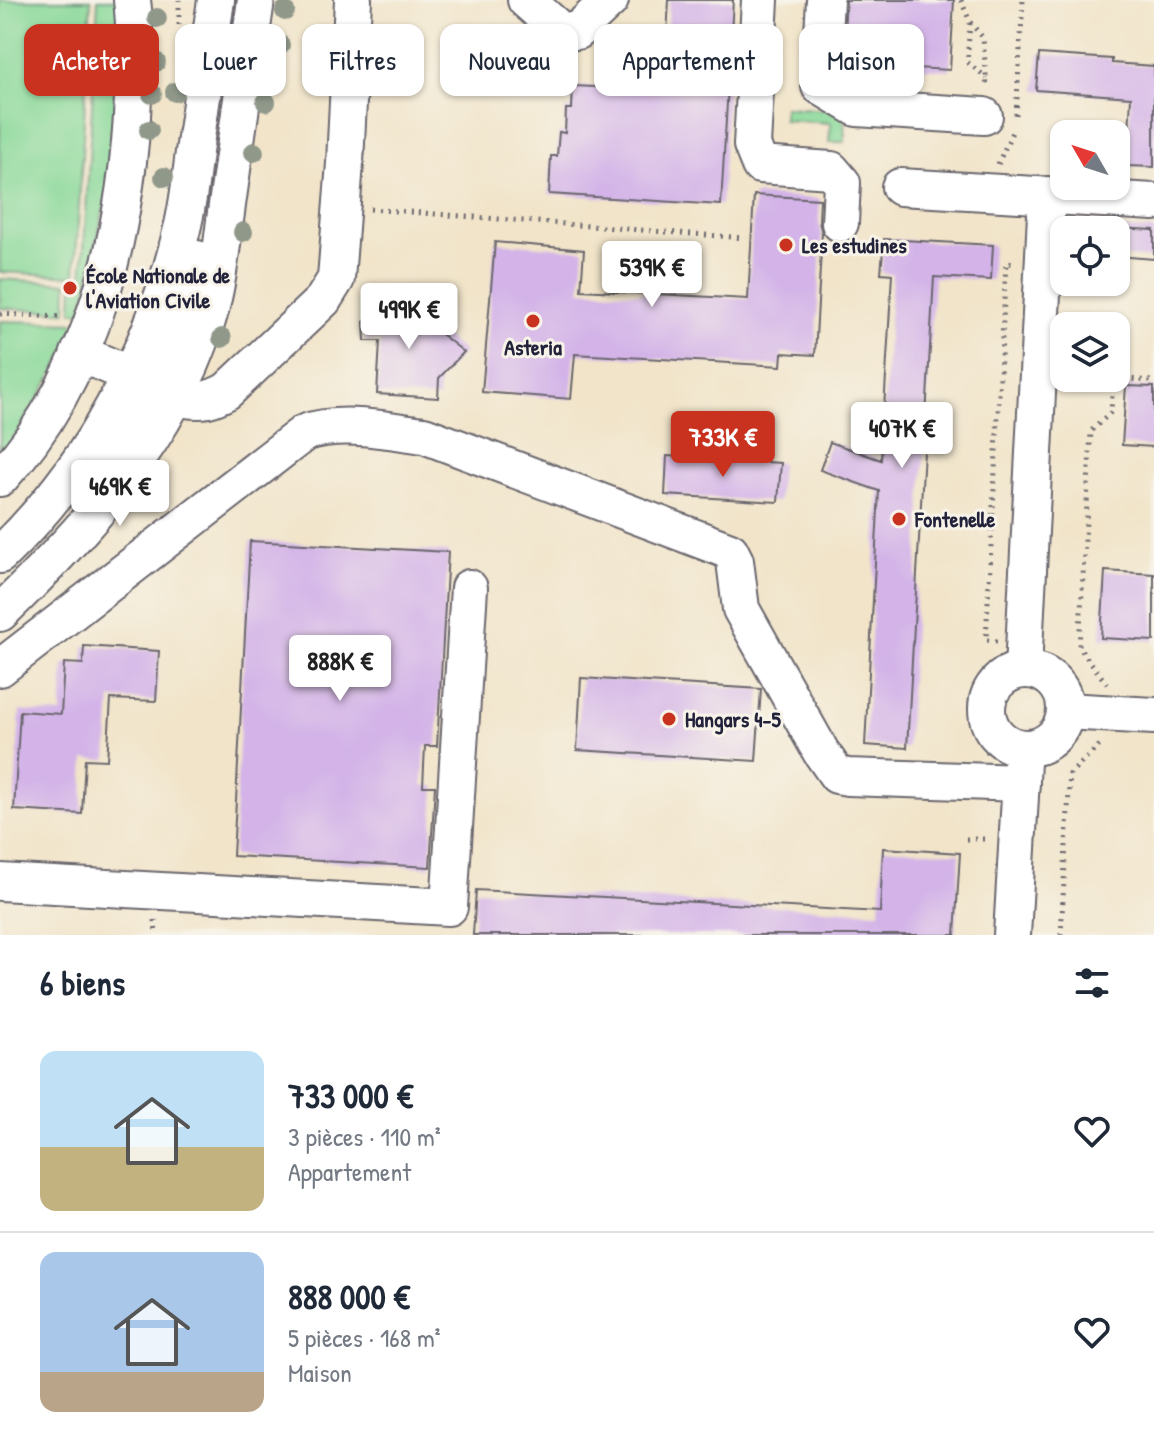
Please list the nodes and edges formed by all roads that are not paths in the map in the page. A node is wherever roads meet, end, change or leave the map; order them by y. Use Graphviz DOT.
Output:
graph roads {
  1 [pos="132,0"];
  2 [pos="216,0"];
  3 [pos="236,0"];
  4 [pos="256,0"];
  5 [pos="353,0"];
  6 [pos="526,0"];
  7 [pos="610,0"];
  8 [pos="760,0"];
  9 [pos="825,0"];
  10 [pos="984,116"];
  11 [pos="900,187"];
  12 [pos="1047,195"];
  13 [pos="1154,202"];
  14 [pos="840,223"];
  15 [pos="79,353"];
  16 [pos="153,385"];
  17 [pos="0,478"];
  18 [pos="0,555"];
  19 [pos="0,582"];
  20 [pos="469,588"];
  21 [pos="0,613"];
  22 [pos="1009,658"];
  23 [pos="0,668"];
  24 [pos="1065,711"];
  25 [pos="1154,716"];
  26 [pos="1022,766"];
  27 [pos="0,882"];
  28 [pos="1012,935"];
  1 -- 15 [label="street"];
  2 -- 16 [label="street"];
  3 -- 16 [label="street"];
  4 -- 16 [label="street"];
  5 -- 16 [label="street"];
  6 -- 7 [label="street"];
  8 -- 14 [label="street"];
  9 -- 10 [label="street"];
  11 -- 12 [label="street"];
  12 -- 13 [label="street"];
  12 -- 22 [label="street"];
  15 -- 16 [label="street"];
  15 -- 17 [label="street"];
  16 -- 18 [label="street"];
  16 -- 19 [label="street"];
  16 -- 21 [label="street"];
  20 -- 27 [label="street"];
  22 -- 24 [label="street"];
  22 -- 26 [label="street"];
  23 -- 26 [label="street"];
  24 -- 25 [label="street"];
  24 -- 26 [label="street"];
  26 -- 28 [label="street"];
}
